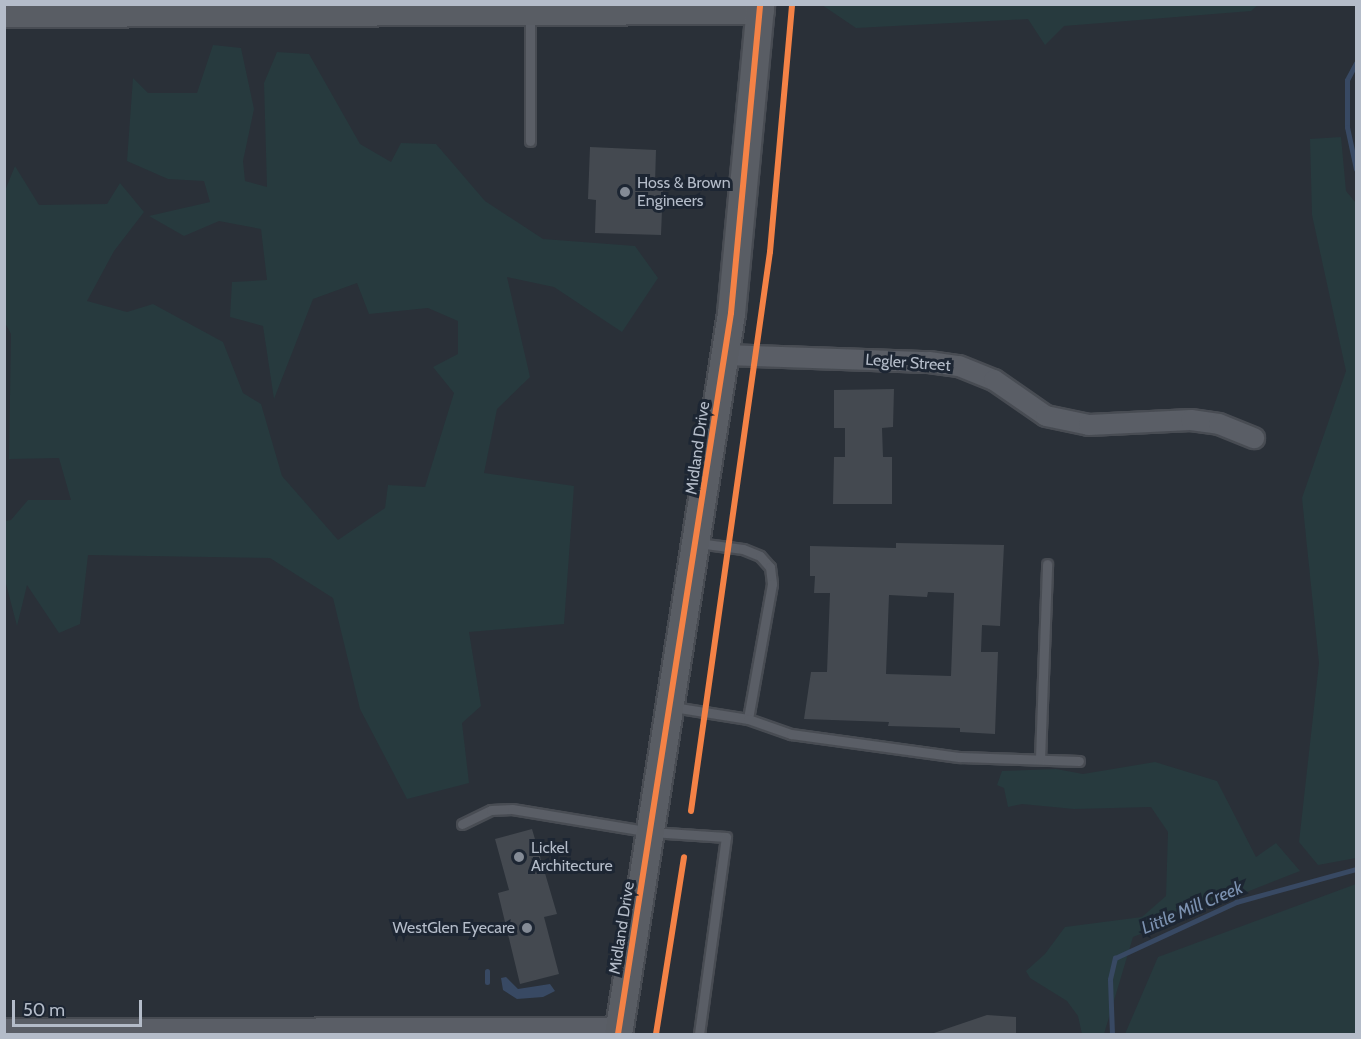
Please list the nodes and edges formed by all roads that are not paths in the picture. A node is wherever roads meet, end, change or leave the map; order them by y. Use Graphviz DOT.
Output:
graph roads {
  1 [pos="760,7"];
  2 [pos="530,12"];
  3 [pos="4,13"];
  4 [pos="530,141"];
  5 [pos="725,355"];
  6 [pos="1254,438"];
  7 [pos="698,543"];
  8 [pos="1047,564"];
  9 [pos="671,707"];
  10 [pos="748,719"];
  11 [pos="1040,759"];
  12 [pos="1079,761"];
  13 [pos="462,824"];
  14 [pos="651,832"];
  15 [pos="4,1029"];
  16 [pos="369,1031"];
  17 [pos="476,1031"];
  18 [pos="619,1031"];
  19 [pos="699,1035"];
  1 -- 2 [label="main road"];
  1 -- 5 [label="main road, Midland Drive"];
  2 -- 3 [label="main road"];
  2 -- 4 [label="lane"];
  5 -- 6 [label="street, Legler Street"];
  5 -- 7 [label="main road, Midland Drive"];
  7 -- 9 [label="main road, Midland Drive"];
  7 -- 10 [label="lane"];
  8 -- 11 [label="lane"];
  9 -- 10 [label="lane"];
  9 -- 14 [label="main road, Midland Drive"];
  10 -- 11 [label="lane"];
  11 -- 12 [label="lane"];
  13 -- 14 [label="lane"];
  14 -- 18 [label="main road, Midland Drive"];
  14 -- 19 [label="lane"];
  15 -- 16 [label="street"];
  16 -- 17 [label="street"];
  17 -- 18 [label="street"];
}
